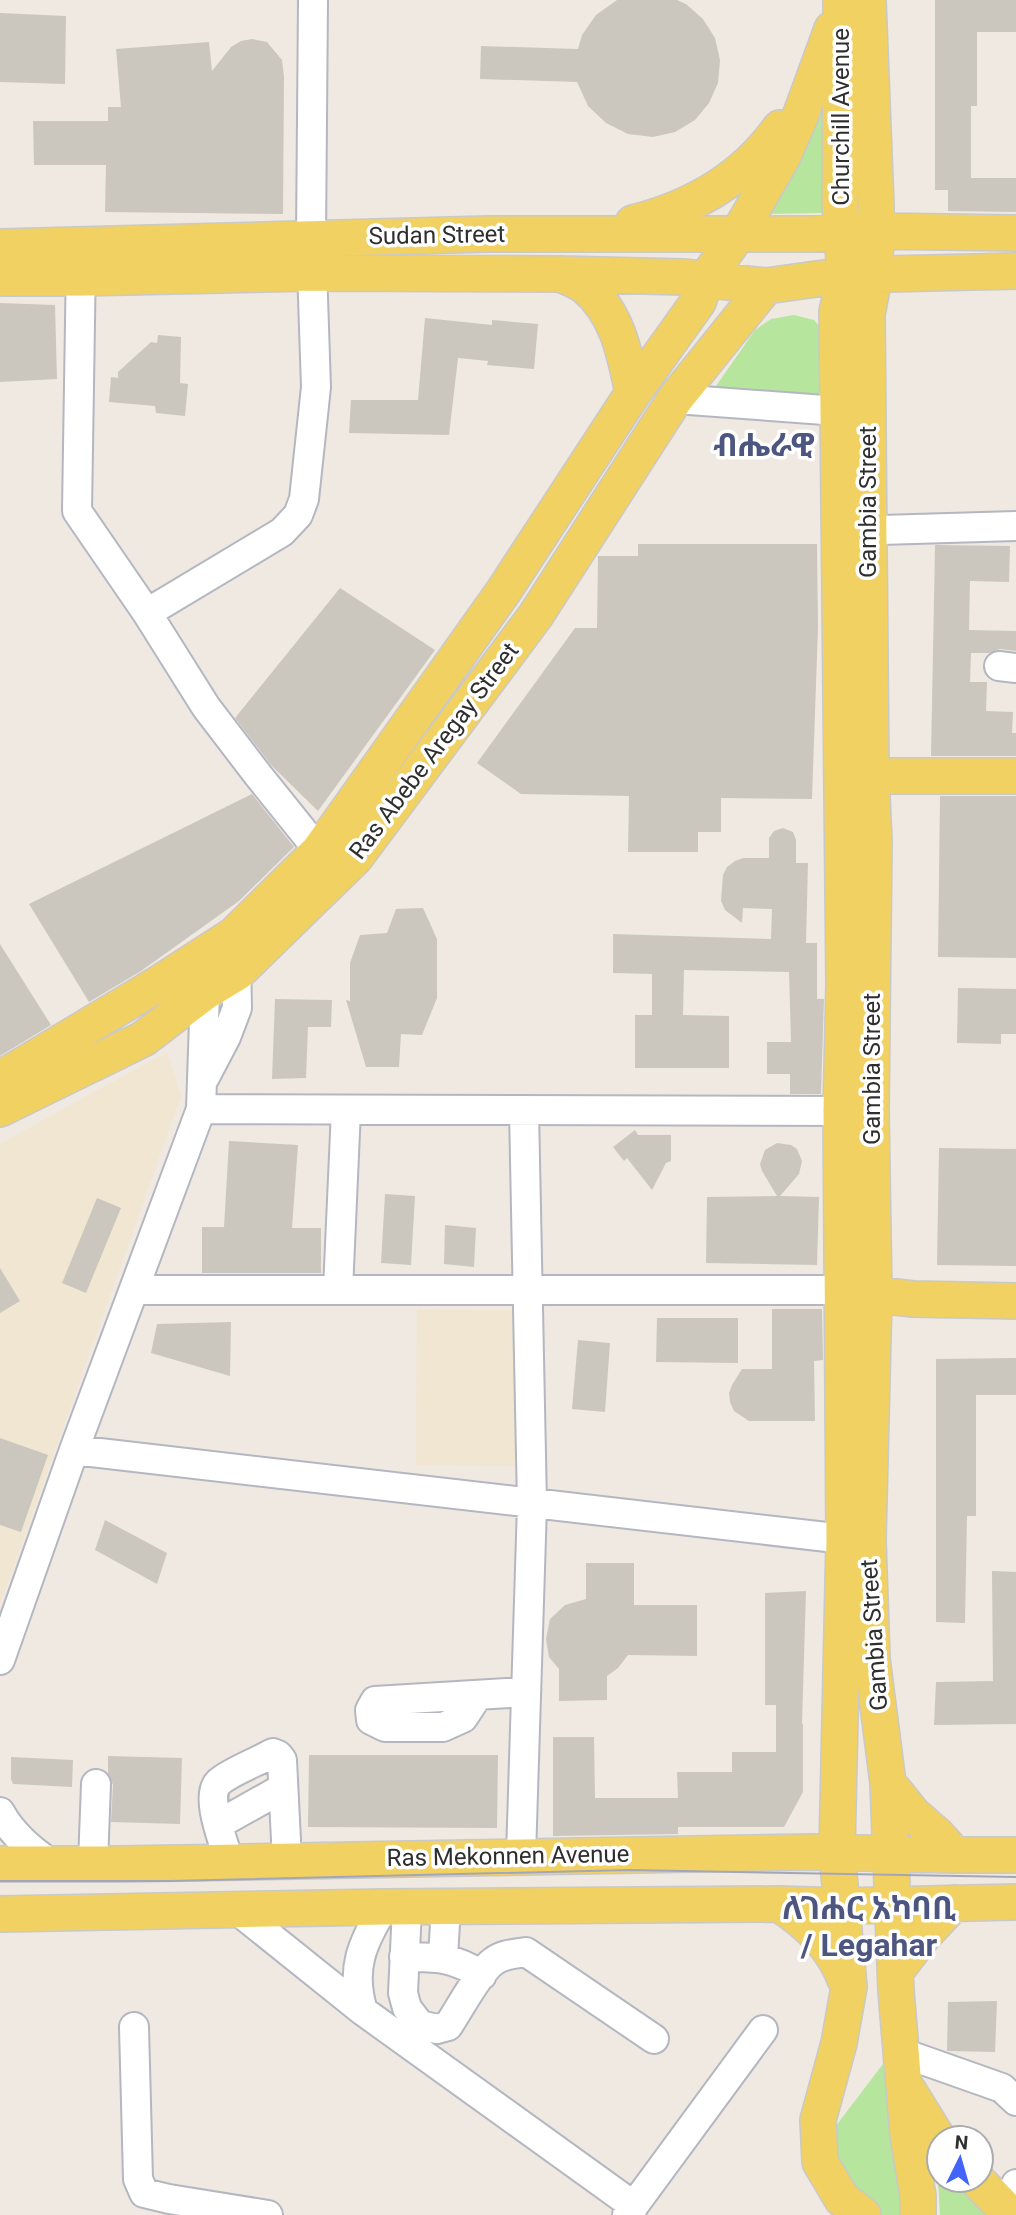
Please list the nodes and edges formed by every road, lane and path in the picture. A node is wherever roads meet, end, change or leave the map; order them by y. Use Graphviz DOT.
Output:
graph roads {
  1 [pos="313,0"];
  2 [pos="850,1"];
  3 [pos="814,80"];
  4 [pos="859,232"];
  5 [pos="561,233"];
  6 [pos="1016,233"];
  7 [pos="738,234"];
  8 [pos="311,238"];
  9 [pos="0,247"];
  10 [pos="81,262"];
  11 [pos="1016,271"];
  12 [pos="312,273"];
  13 [pos="561,274"];
  14 [pos="860,274"];
  15 [pos="0,278"];
  16 [pos="706,279"];
  17 [pos="766,286"];
  18 [pos="633,393"];
  19 [pos="675,399"];
  20 [pos="838,411"];
  21 [pos="1016,526"];
  22 [pos="854,531"];
  23 [pos="503,592"];
  24 [pos="147,613"];
  25 [pos="536,615"];
  26 [pos="856,776"];
  27 [pos="1016,776"];
  28 [pos="331,861"];
  29 [pos="234,935"];
  30 [pos="201,956"];
  31 [pos="238,972"];
  32 [pos="205,992"];
  33 [pos="0,1079"];
  34 [pos="202,1096"];
  35 [pos="0,1110"];
  36 [pos="346,1110"];
  37 [pos="524,1111"];
  38 [pos="856,1111"];
  39 [pos="134,1290"];
  40 [pos="338,1290"];
  41 [pos="527,1290"];
  42 [pos="858,1293"];
  43 [pos="1016,1301"];
  44 [pos="74,1450"];
  45 [pos="532,1505"];
  46 [pos="844,1539"];
  47 [pos="1,1663"];
  48 [pos="525,1692"];
  49 [pos="478,1695"];
  50 [pos="888,1783"];
  51 [pos="96,1784"];
  52 [pos="838,1787"];
  53 [pos="0,1812"];
  54 [pos="792,1852"];
  55 [pos="837,1852"];
  56 [pos="890,1854"];
  57 [pos="955,1855"];
  58 [pos="1016,1855"];
  59 [pos="521,1856"];
  60 [pos="287,1860"];
  61 [pos="229,1861"];
  62 [pos="50,1863"];
  63 [pos="93,1863"];
  64 [pos="0,1864"];
  65 [pos="1016,1902"];
  66 [pos="954,1903"];
  67 [pos="779,1904"];
  68 [pos="893,1905"];
  69 [pos="840,1906"];
  70 [pos="396,1907"];
  71 [pos="446,1907"];
  72 [pos="237,1910"];
  73 [pos="0,1913"];
  74 [pos="404,1957"];
  75 [pos="443,1957"];
  76 [pos="896,1971"];
  77 [pos="482,1975"];
  78 [pos="849,1987"];
  79 [pos="363,2011"];
  80 [pos="134,2026"];
  81 [pos="763,2030"];
  82 [pos="654,2039"];
  83 [pos="902,2067"];
  84 [pos="1016,2101"];
  85 [pos="931,2124"];
  86 [pos="995,2192"];
  87 [pos="1011,2203"];
  88 [pos="631,2210"];
  89 [pos="268,2215"];
  90 [pos="863,2215"];
  91 [pos="918,2215"];
  1 -- 8 [label="street"];
  2 -- 3 [label="main road"];
  2 -- 4 [label="main road, Churchill Avenue"];
  3 -- 5 [label="main road"];
  3 -- 7 [label="main road, Ras Abebe Aregay Street"];
  4 -- 6 [label="main road, Sudan Street"];
  4 -- 7 [label="main road, Sudan Street"];
  4 -- 14 [label="main road, Gambia Street"];
  5 -- 7 [label="main road, Sudan Street"];
  5 -- 8 [label="main road, Sudan Street"];
  7 -- 16 [label="main road, Ras Abebe Aregay Street"];
  8 -- 10 [label="main road, Sudan Street"];
  8 -- 12 [label="street"];
  9 -- 10 [label="main road, Sudan Street"];
  10 -- 12 [label="main road, Sudan Street"];
  10 -- 15 [label="main road, Sudan Street"];
  10 -- 24 [label="street"];
  11 -- 14 [label="main road, Sudan Street"];
  12 -- 13 [label="main road, Sudan Street"];
  12 -- 24 [label="street"];
  13 -- 16 [label="main road, Sudan Street"];
  13 -- 18 [label="main road"];
  14 -- 17 [label="main road, Sudan Street"];
  14 -- 20 [label="main road, Gambia Street"];
  14 -- 22 [label="main road, Gambia Street"];
  16 -- 17 [label="main road, Sudan Street"];
  16 -- 18 [label="main road, Ras Abebe Aregay Street"];
  17 -- 19 [label="main road, Ras Abebe Aregay Street"];
  18 -- 23 [label="main road, Ras Abebe Aregay Street"];
  19 -- 20 [label="street"];
  19 -- 25 [label="main road, Ras Abebe Aregay Street"];
  20 -- 22 [label="main road, Gambia Street"];
  21 -- 22 [label="street"];
  22 -- 26 [label="main road, Gambia Street"];
  23 -- 25 [label="main road"];
  23 -- 28 [label="main road, Ras Abebe Aregay Street"];
  24 -- 28 [label="street"];
  25 -- 28 [label="main road, Ras Abebe Aregay Street"];
  26 -- 27 [label="main road"];
  26 -- 38 [label="main road, Gambia Street"];
  28 -- 29 [label="main road, Ras Abebe Aregay Street"];
  28 -- 31 [label="main road, Ras Abebe Aregay Street"];
  29 -- 30 [label="main road, Ras Abebe Aregay Street"];
  29 -- 31 [label="street"];
  30 -- 32 [label="street"];
  30 -- 33 [label="main road, Ras Abebe Aregay Street"];
  31 -- 32 [label="main road, Ras Abebe Aregay Street"];
  31 -- 34 [label="street"];
  32 -- 34 [label="street"];
  32 -- 35 [label="main road, Ras Abebe Aregay Street"];
  34 -- 36 [label="street"];
  34 -- 39 [label="street"];
  36 -- 37 [label="street"];
  36 -- 40 [label="street"];
  37 -- 38 [label="street"];
  37 -- 41 [label="street"];
  38 -- 42 [label="main road, Gambia Street"];
  39 -- 40 [label="street"];
  39 -- 44 [label="street"];
  40 -- 41 [label="street"];
  41 -- 42 [label="street"];
  41 -- 45 [label="street"];
  42 -- 43 [label="main road"];
  42 -- 46 [label="main road, Gambia Street"];
  42 -- 50 [label="main road, Gambia Street"];
  44 -- 45 [label="street"];
  44 -- 47 [label="street"];
  45 -- 46 [label="street"];
  45 -- 48 [label="street"];
  46 -- 52 [label="main road, Gambia Street"];
  48 -- 49 [label="street"];
  48 -- 59 [label="street"];
  50 -- 56 [label="main road, Gambia Street"];
  50 -- 57 [label="main road"];
  51 -- 63 [label="street"];
  52 -- 54 [label="main road"];
  52 -- 55 [label="main road, Gambia Street"];
  53 -- 62 [label="street"];
  54 -- 55 [label="main road, Ras Mekonnen Avenue"];
  54 -- 59 [label="main road, Ras Mekonnen Avenue"];
  55 -- 56 [label="main road, Ras Mekonnen Avenue"];
  55 -- 69 [label="main road, Gambia Street"];
  56 -- 57 [label="main road, Ras Mekonnen Avenue"];
  56 -- 68 [label="main road, Gambia Street"];
  57 -- 58 [label="main road, Ras Mekonnen Avenue"];
  59 -- 60 [label="main road, Ras Mekonnen Avenue"];
  60 -- 61 [label="main road, Ras Mekonnen Avenue"];
  60 -- 61 [label="street"];
  61 -- 63 [label="main road, Ras Mekonnen Avenue"];
  62 -- 63 [label="main road, Ras Mekonnen Avenue"];
  62 -- 64 [label="main road, Ras Mekonnen Avenue"];
  65 -- 66 [label="main road, Ras Mekonnen Avenue"];
  66 -- 68 [label="main road, Ras Mekonnen Avenue"];
  66 -- 76 [label="main road"];
  67 -- 69 [label="main road, Ras Mekonnen Avenue"];
  67 -- 71 [label="main road, Ras Mekonnen Avenue"];
  67 -- 78 [label="main road"];
  68 -- 69 [label="main road, Ras Mekonnen Avenue"];
  68 -- 76 [label="main road, Gambia Street"];
  69 -- 78 [label="main road, Gambia Street"];
  70 -- 71 [label="main road, Ras Mekonnen Avenue"];
  70 -- 72 [label="main road, Ras Mekonnen Avenue"];
  70 -- 74 [label="street"];
  70 -- 79 [label="street"];
  71 -- 75 [label="street"];
  72 -- 73 [label="main road, Ras Mekonnen Avenue"];
  72 -- 79 [label="street"];
  74 -- 75 [label="street"];
  74 -- 77 [label="street"];
  75 -- 77 [label="street"];
  76 -- 83 [label="main road, Gambia Street"];
  77 -- 82 [label="street"];
  78 -- 90 [label="main road, Gambia Street"];
  79 -- 88 [label="street"];
  80 -- 89 [label="street"];
  81 -- 88 [label="street"];
  83 -- 84 [label="street"];
  83 -- 85 [label="main road"];
  83 -- 91 [label="main road, Gambia Street"];
  86 -- 87 [label="main road"];
}
